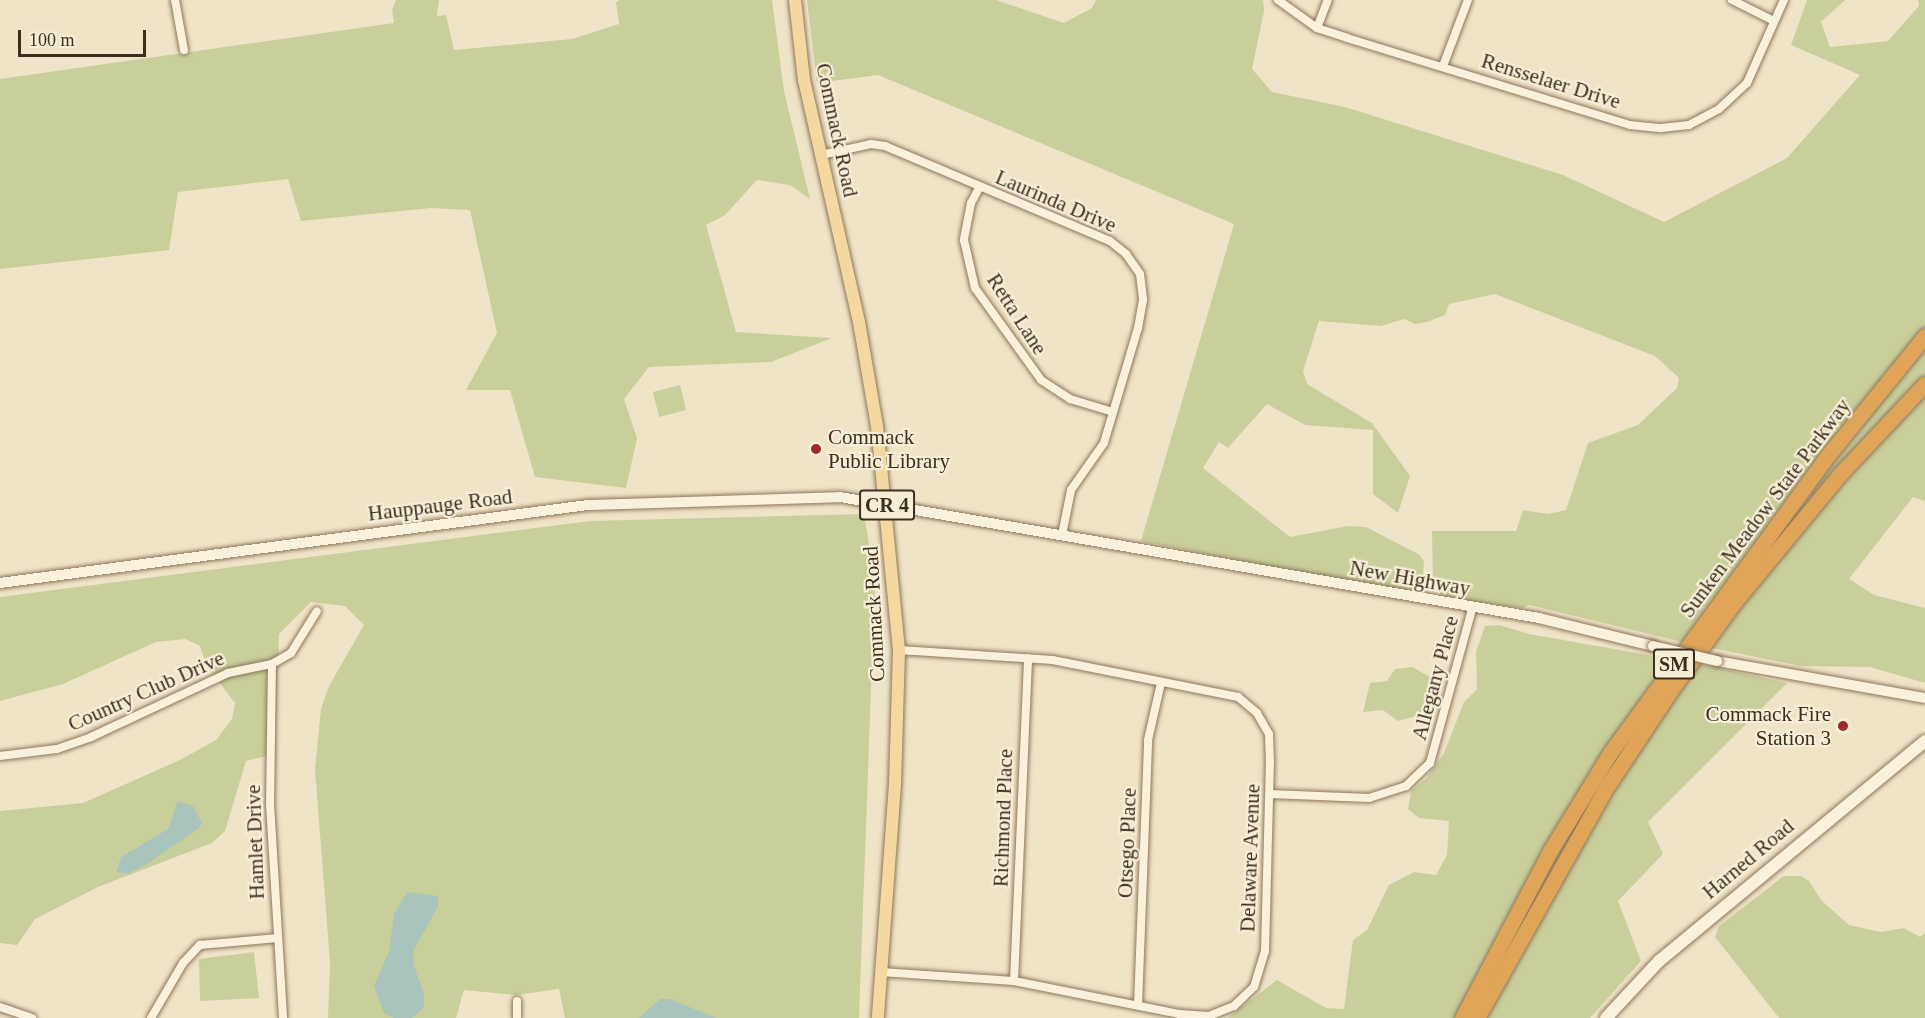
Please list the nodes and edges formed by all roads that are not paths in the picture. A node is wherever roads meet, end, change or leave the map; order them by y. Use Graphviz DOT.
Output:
graph roads {
  1 [pos="175,0"];
  2 [pos="795,0"];
  3 [pos="1278,0"];
  4 [pos="1328,0"];
  5 [pos="1468,0"];
  6 [pos="1732,0"];
  7 [pos="1784,0"];
  8 [pos="1774,21"];
  9 [pos="1317,28"];
  10 [pos="184,50"];
  11 [pos="1443,66"];
  12 [pos="821,154"];
  13 [pos="979,188"];
  14 [pos="1925,336"];
  15 [pos="1925,384"];
  16 [pos="1113,412"];
  17 [pos="887,502"];
  18 [pos="1062,534"];
  19 [pos="0,583"];
  20 [pos="1472,609"];
  21 [pos="317,611"];
  22 [pos="899,650"];
  23 [pos="1028,658"];
  24 [pos="272,664"];
  25 [pos="1161,683"];
  26 [pos="1925,698"];
  27 [pos="1925,741"];
  28 [pos="0,756"];
  29 [pos="1270,794"];
  30 [pos="278,938"];
  31 [pos="881,972"];
  32 [pos="1014,981"];
  33 [pos="517,1001"];
  34 [pos="1138,1005"];
  35 [pos="0,1006"];
  36 [pos="1209,1017"];
  37 [pos="32,1018"];
  38 [pos="151,1018"];
  39 [pos="283,1018"];
  40 [pos="517,1018"];
  41 [pos="878,1018"];
  42 [pos="1461,1018"];
  43 [pos="1477,1018"];
  44 [pos="1606,1018"];
  1 -- 10 [label="street"];
  2 -- 12 [label="main road, Commack Road / CR 4"];
  3 -- 9 [label="street, Rensselaer Drive"];
  4 -- 9 [label="street"];
  5 -- 11 [label="street"];
  6 -- 8 [label="street"];
  7 -- 8 [label="street, Rensselaer Drive"];
  8 -- 11 [label="street, Rensselaer Drive"];
  9 -- 11 [label="street, Rensselaer Drive"];
  12 -- 13 [label="street, Laurinda Drive"];
  12 -- 17 [label="main road, Commack Road / CR 4"];
  13 -- 16 [label="street, Retta Lane"];
  13 -- 16 [label="street, Laurinda Drive"];
  14 -- 42 [label="highway, Sunken Meadow State Parkway / SM"];
  15 -- 43 [label="highway, Sunken Meadow State Parkway / SM"];
  16 -- 18 [label="street, Laurinda Drive"];
  17 -- 18 [label="street, New Highway"];
  17 -- 19 [label="street, Hauppauge Road"];
  17 -- 22 [label="main road, Commack Road / CR 4"];
  18 -- 20 [label="street, New Highway"];
  20 -- 26 [label="street, New Highway, bridge"];
  20 -- 29 [label="street, Allegany Place"];
  21 -- 24 [label="street"];
  22 -- 23 [label="street, Delaware Avenue"];
  22 -- 31 [label="main road, Commack Road / CR 4"];
  23 -- 25 [label="street, Delaware Avenue"];
  23 -- 32 [label="street, Richmond Place"];
  24 -- 28 [label="street, Country Club Drive"];
  24 -- 30 [label="street, Hamlet Drive"];
  25 -- 29 [label="street, Delaware Avenue"];
  25 -- 34 [label="street, Otsego Place"];
  27 -- 44 [label="main road, Harned Road"];
  29 -- 36 [label="street, Delaware Avenue"];
  30 -- 38 [label="street"];
  30 -- 39 [label="street, Hamlet Drive"];
  31 -- 32 [label="street, Delaware Avenue"];
  31 -- 41 [label="main road, Commack Road / CR 4"];
  32 -- 34 [label="street, Delaware Avenue"];
  33 -- 40 [label="street"];
  34 -- 36 [label="street, Delaware Avenue"];
  35 -- 37 [label="street"];
}
